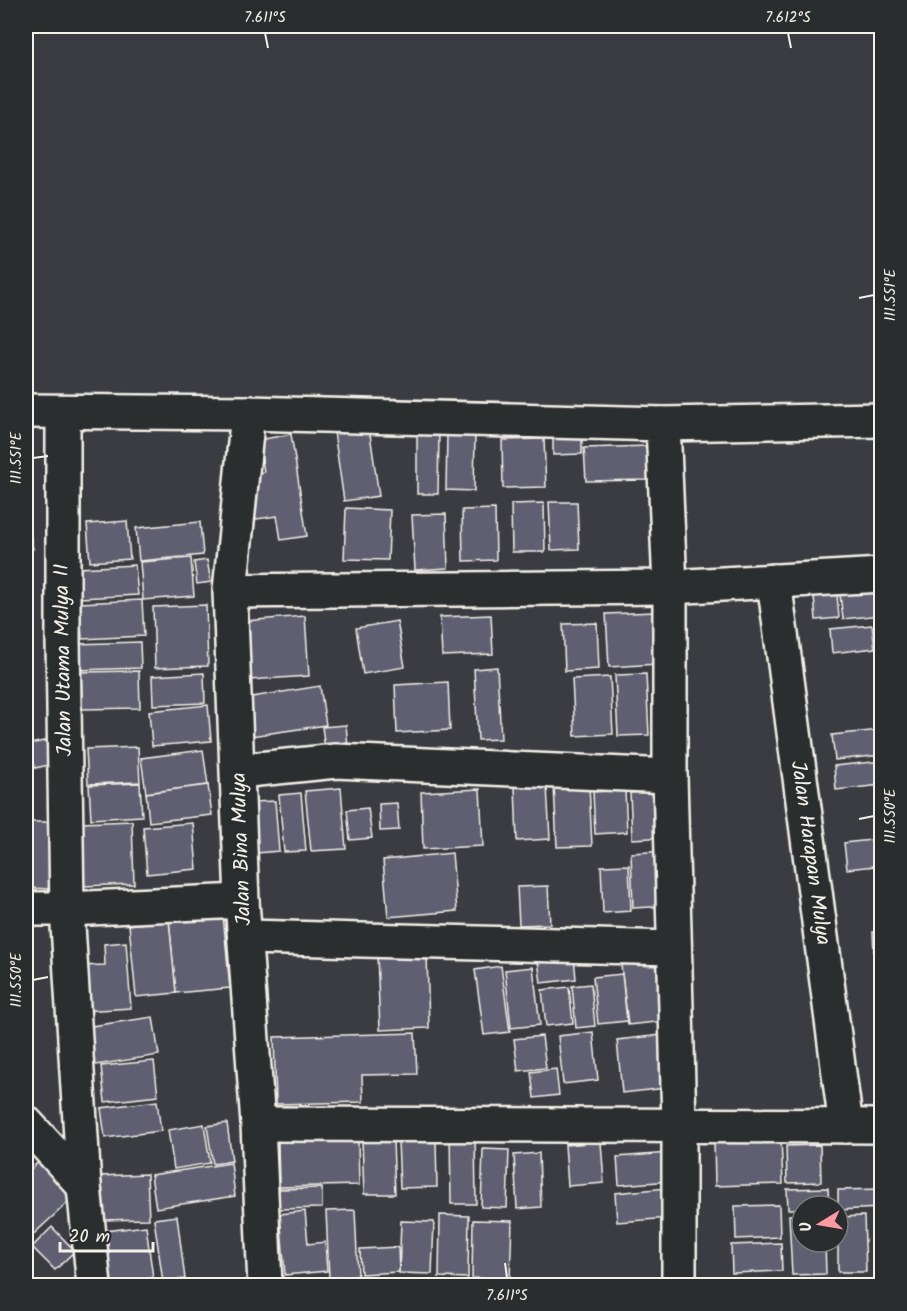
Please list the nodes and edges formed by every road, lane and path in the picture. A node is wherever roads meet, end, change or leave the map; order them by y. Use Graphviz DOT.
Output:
graph roads {
  1 [pos="26,411"];
  2 [pos="63,412"];
  3 [pos="249,413"];
  4 [pos="882,420"];
  5 [pos="663,423"];
  6 [pos="882,575"];
  7 [pos="774,581"];
  8 [pos="670,587"];
  9 [pos="230,591"];
  10 [pos="238,771"];
  11 [pos="669,776"];
  12 [pos="242,901"];
  13 [pos="26,909"];
  14 [pos="67,909"];
  15 [pos="246,937"];
  16 [pos="674,948"];
  17 [pos="26,1123"];
  18 [pos="258,1124"];
  19 [pos="679,1125"];
  20 [pos="846,1126"];
  21 [pos="882,1126"];
  22 [pos="84,1186"];
  23 [pos="94,1286"];
  24 [pos="265,1286"];
  25 [pos="679,1286"];
  1 -- 2 [label="street"];
  2 -- 3 [label="street"];
  2 -- 14 [label="street, Jalan Utama Mulya II"];
  3 -- 5 [label="street"];
  3 -- 9 [label="street, Jalan Bina Mulya"];
  4 -- 5 [label="street"];
  5 -- 8 [label="street"];
  6 -- 7 [label="street"];
  7 -- 8 [label="street"];
  7 -- 20 [label="street, Jalan Harapan Mulya"];
  8 -- 9 [label="street"];
  8 -- 11 [label="street"];
  9 -- 10 [label="street, Jalan Bina Mulya"];
  10 -- 11 [label="street"];
  10 -- 12 [label="street, Jalan Bina Mulya"];
  11 -- 16 [label="street"];
  12 -- 14 [label="street"];
  12 -- 15 [label="street, Jalan Bina Mulya"];
  13 -- 14 [label="street"];
  14 -- 22 [label="street, Jalan Utama Mulya II"];
  15 -- 16 [label="street"];
  15 -- 18 [label="street, Jalan Bina Mulya"];
  16 -- 19 [label="street"];
  17 -- 22 [label="street"];
  18 -- 19 [label="street"];
  18 -- 24 [label="street, Jalan Bina Mulya"];
  19 -- 20 [label="street"];
  19 -- 25 [label="street"];
  20 -- 21 [label="street"];
  22 -- 23 [label="street, Jalan Utama Mulya II"];
}
